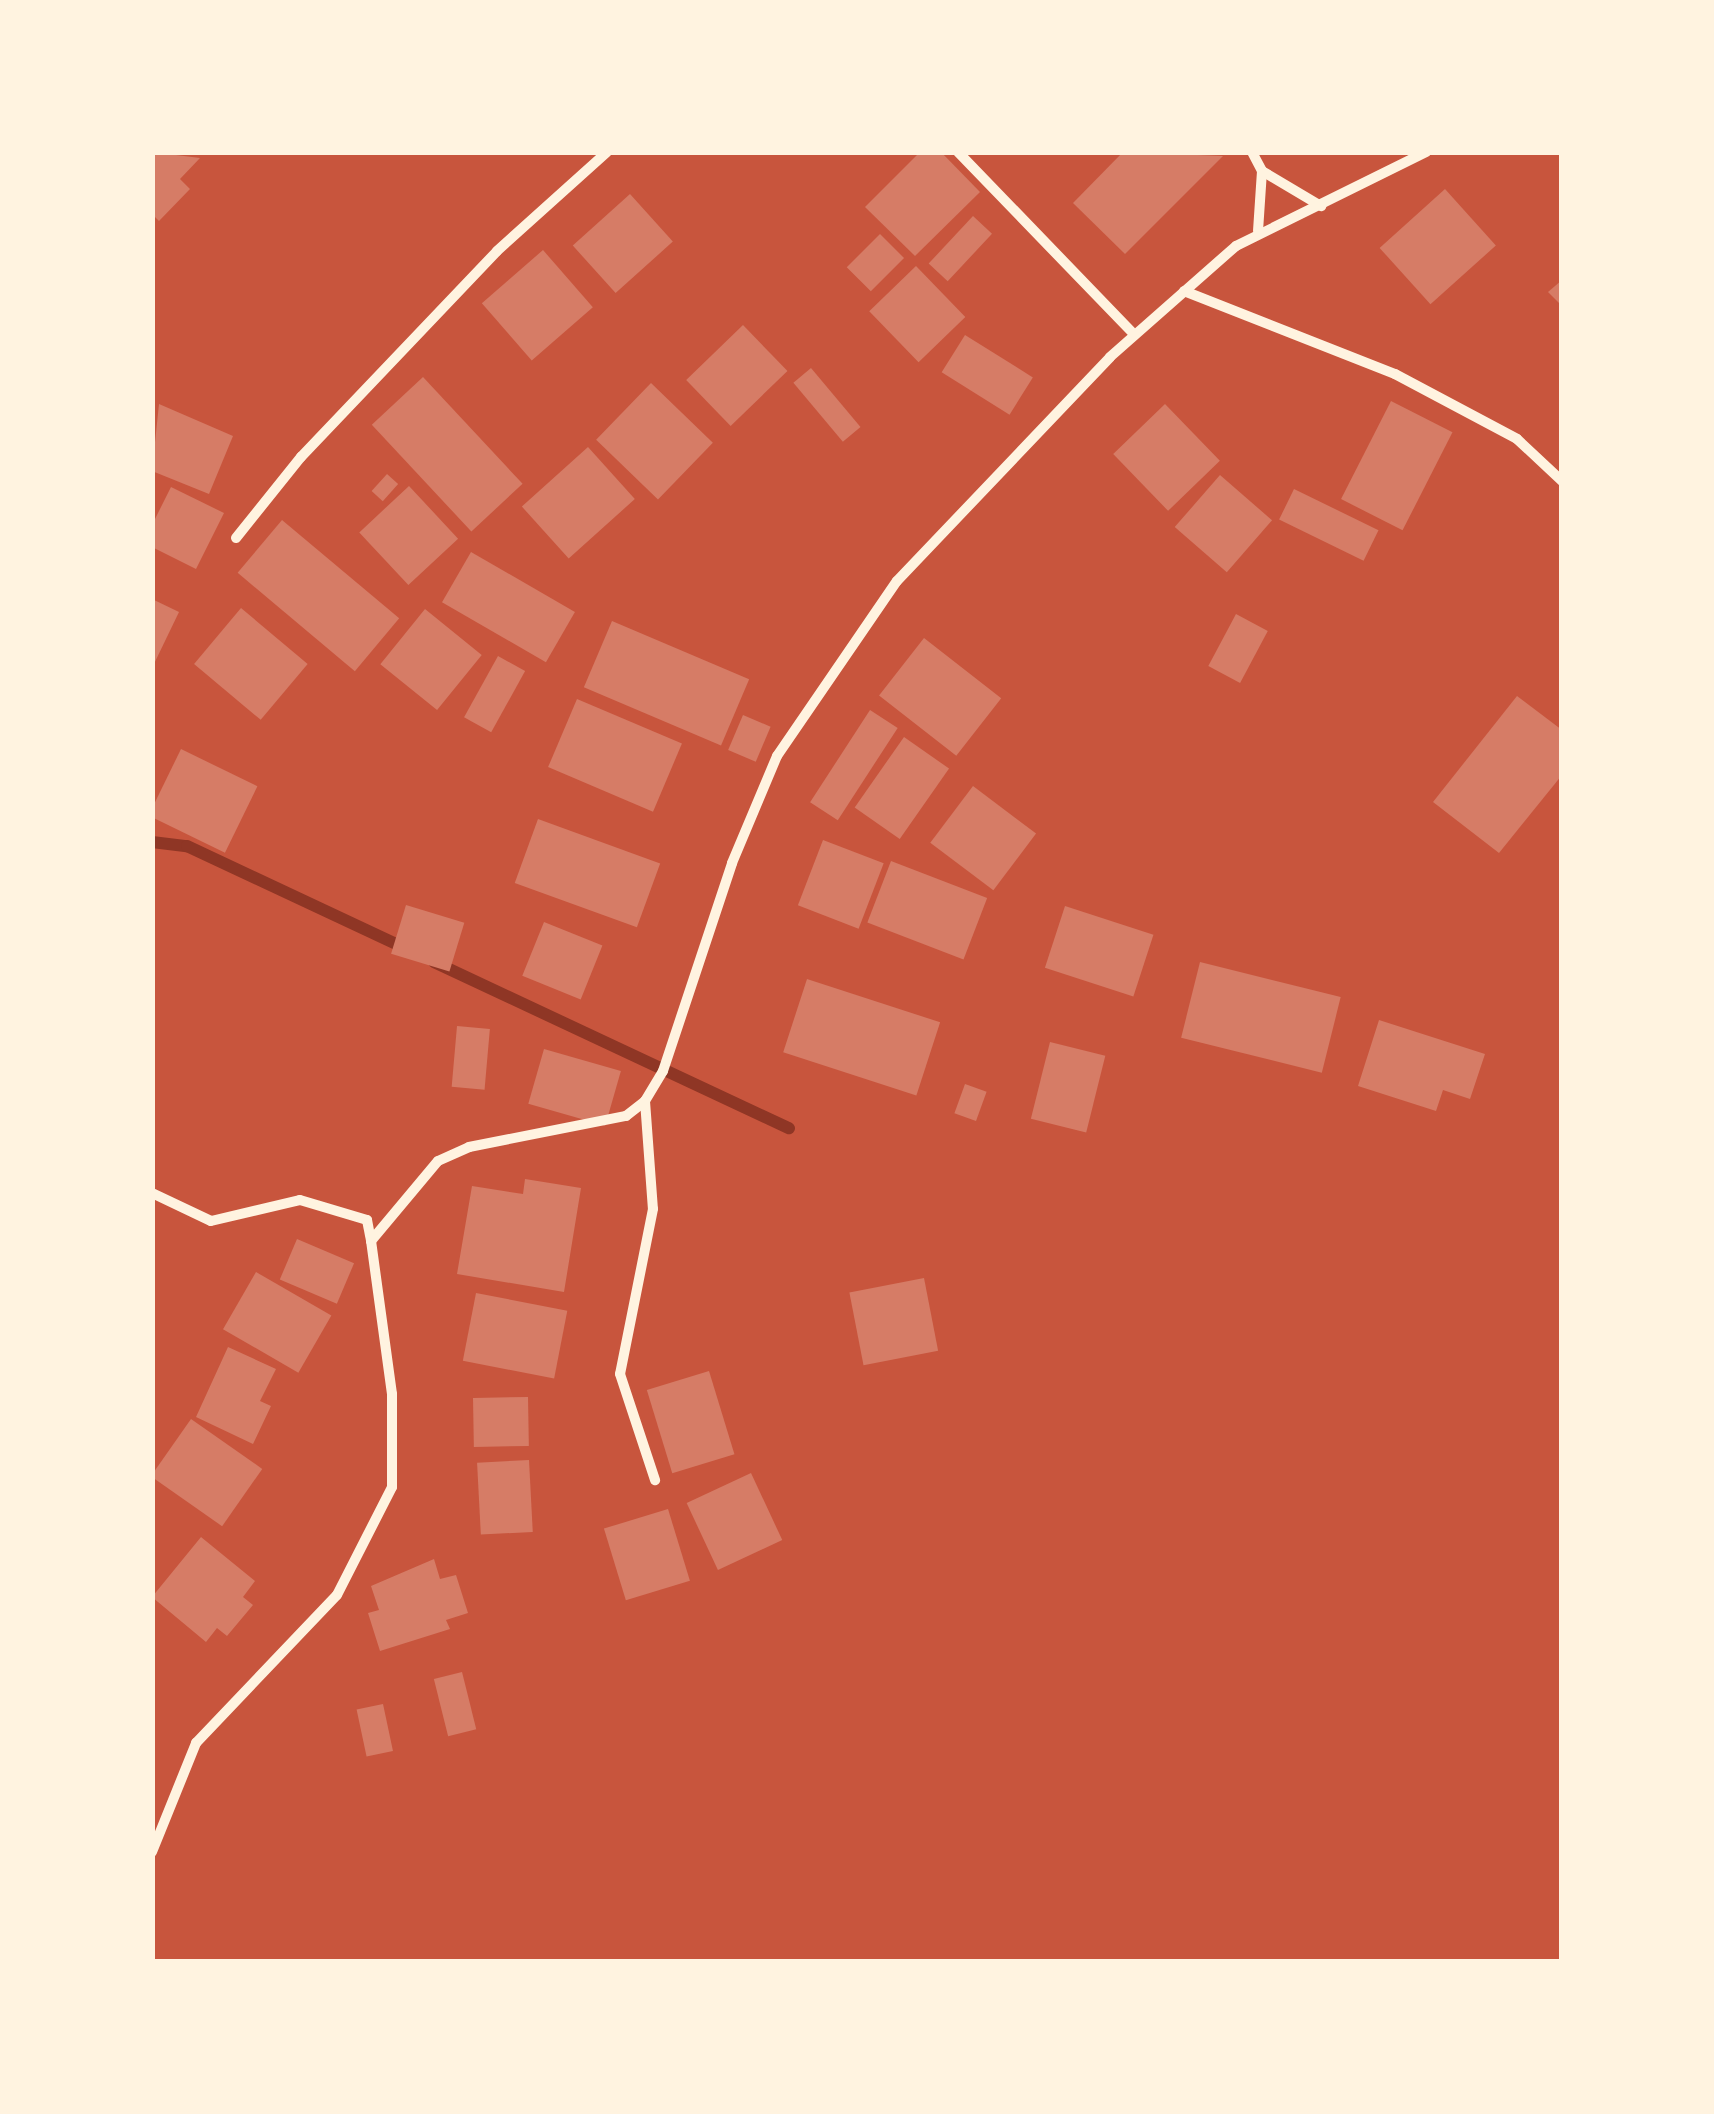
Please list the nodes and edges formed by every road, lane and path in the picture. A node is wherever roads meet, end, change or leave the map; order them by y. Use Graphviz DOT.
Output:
graph roads {
  1 [pos="608,152"];
  2 [pos="958,152"];
  3 [pos="1252,152"];
  4 [pos="1426,152"];
  5 [pos="1262,172"];
  6 [pos="1320,206"];
  7 [pos="1258,231"];
  8 [pos="1184,291"];
  9 [pos="1164,308"];
  10 [pos="1130,331"];
  11 [pos="1110,357"];
  12 [pos="1562,481"];
  13 [pos="236,538"];
  14 [pos="646,1101"];
  15 [pos="152,1192"];
  16 [pos="371,1241"];
  17 [pos="655,1480"];
  18 [pos="152,1852"];
  1 -- 13 [label="street"];
  2 -- 10 [label="street"];
  3 -- 5 [label="street"];
  4 -- 6 [label="street"];
  5 -- 6 [label="street"];
  5 -- 7 [label="street"];
  6 -- 7 [label="street"];
  7 -- 8 [label="street"];
  8 -- 9 [label="street"];
  8 -- 12 [label="street"];
  9 -- 10 [label="street"];
  9 -- 11 [label="street"];
  10 -- 11 [label="street"];
  11 -- 14 [label="street"];
  14 -- 16 [label="street"];
  14 -- 17 [label="street"];
  15 -- 16 [label="street"];
  16 -- 18 [label="street"];
}
